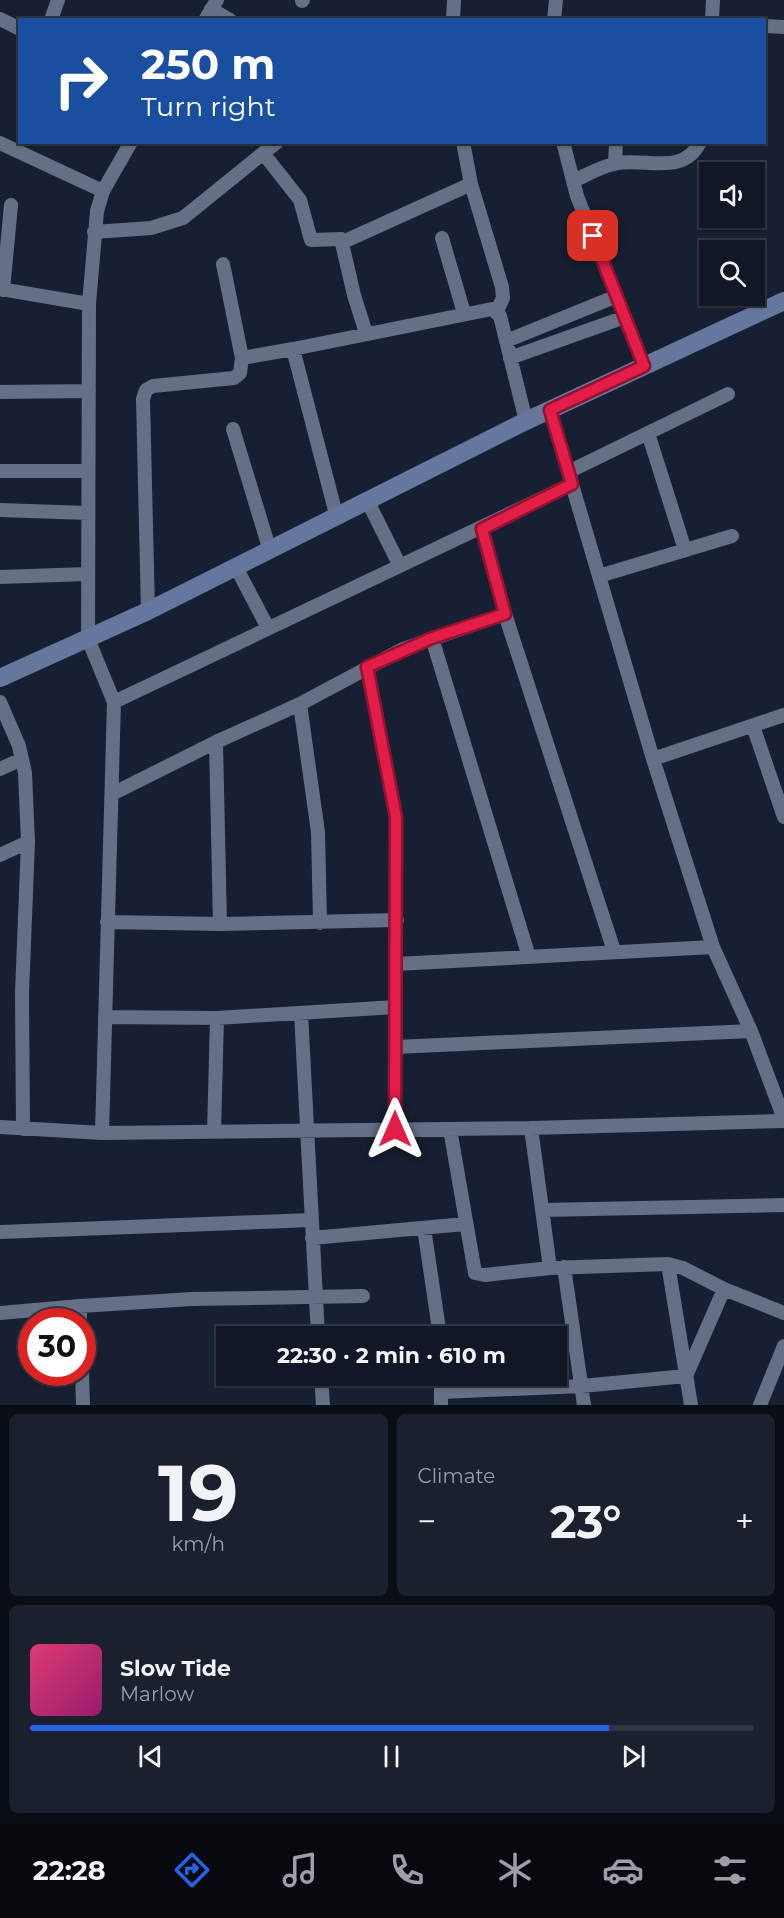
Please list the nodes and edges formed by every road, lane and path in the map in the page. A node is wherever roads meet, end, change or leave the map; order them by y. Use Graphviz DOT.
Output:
graph roads {
  1 [pos="58,0"];
  2 [pos="454,0"];
  3 [pos="556,0"];
  4 [pos="713,0"];
  5 [pos="211,10"];
  6 [pos="52,18"];
  7 [pos="226,18"];
  8 [pos="453,18"];
  9 [pos="554,18"];
  10 [pos="712,18"];
  11 [pos="0,19"];
  12 [pos="766,26"];
  13 [pos="784,27"];
  14 [pos="18,28"];
  15 [pos="0,143"];
  16 [pos="130,144"];
  17 [pos="274,144"];
  18 [pos="463,144"];
  19 [pos="564,144"];
  20 [pos="616,144"];
  21 [pos="699,144"];
  22 [pos="31,149"];
  23 [pos="263,153"];
  24 [pos="615,164"];
  25 [pos="573,181"];
  26 [pos="471,184"];
  27 [pos="103,191"];
  28 [pos="11,205"];
  29 [pos="94,232"];
  30 [pos="442,238"];
  31 [pos="343,242"];
  32 [pos="223,264"];
  33 [pos="1,290"];
  34 [pos="617,296"];
  35 [pos="784,301"];
  36 [pos="89,304"];
  37 [pos="497,311"];
  38 [pos="464,313"];
  39 [pos="625,316"];
  40 [pos="366,333"];
  41 [pos="506,341"];
  42 [pos="293,349"];
  43 [pos="242,358"];
  44 [pos="510,358"];
  45 [pos="644,366"];
  46 [pos="89,390"];
  47 [pos="0,392"];
  48 [pos="728,394"];
  49 [pos="550,410"];
  50 [pos="526,421"];
  51 [pos="233,429"];
  52 [pos="648,433"];
  53 [pos="0,471"];
  54 [pos="88,471"];
  55 [pos="570,478"];
  56 [pos="368,502"];
  57 [pos="0,510"];
  58 [pos="88,513"];
  59 [pos="337,518"];
  60 [pos="482,529"];
  61 [pos="732,536"];
  62 [pos="685,550"];
  63 [pos="270,551"];
  64 [pos="400,566"];
  65 [pos="236,567"];
  66 [pos="87,574"];
  67 [pos="599,576"];
  68 [pos="0,577"];
  69 [pos="148,611"];
  70 [pos="505,614"];
  71 [pos="268,628"];
  72 [pos="432,638"];
  73 [pos="88,639"];
  74 [pos="367,667"];
  75 [pos="0,678"];
  76 [pos="0,702"];
  77 [pos="114,702"];
  78 [pos="300,704"];
  79 [pos="784,715"];
  80 [pos="753,726"];
  81 [pos="216,741"];
  82 [pos="22,759"];
  83 [pos="653,759"];
  84 [pos="0,769"];
  85 [pos="112,794"];
  86 [pos="783,813"];
  87 [pos="28,842"];
  88 [pos="0,855"];
  89 [pos="397,920"];
  90 [pos="107,922"];
  91 [pos="320,923"];
  92 [pos="220,924"];
  93 [pos="713,947"];
  94 [pos="614,951"];
  95 [pos="529,957"];
  96 [pos="396,964"];
  97 [pos="396,1007"];
  98 [pos="301,1013"];
  99 [pos="105,1017"];
  100 [pos="217,1018"];
  101 [pos="751,1031"];
  102 [pos="395,1047"];
  103 [pos="784,1120"];
  104 [pos="0,1127"];
  105 [pos="531,1128"];
  106 [pos="23,1129"];
  107 [pos="395,1129"];
  108 [pos="450,1129"];
  109 [pos="307,1131"];
  110 [pos="214,1132"];
  111 [pos="102,1133"];
  112 [pos="784,1205"];
  113 [pos="542,1210"];
  114 [pos="311,1220"];
  115 [pos="465,1224"];
  116 [pos="424,1228"];
  117 [pos="0,1232"];
  118 [pos="312,1238"];
  119 [pos="668,1264"];
  120 [pos="564,1267"];
  121 [pos="550,1268"];
  122 [pos="724,1289"];
  123 [pos="316,1295"];
  124 [pos="363,1296"];
  125 [pos="80,1306"];
  126 [pos="0,1313"];
  127 [pos="784,1313"];
  128 [pos="318,1326"];
  129 [pos="439,1326"];
  130 [pos="784,1346"];
  131 [pos="686,1376"];
  132 [pos="82,1386"];
  133 [pos="322,1386"];
  134 [pos="582,1386"];
  135 [pos="441,1398"];
  136 [pos="83,1405"];
  137 [pos="323,1405"];
  138 [pos="584,1405"];
  139 [pos="691,1405"];
  140 [pos="760,1405"];
  1 -- 6 [label="street"];
  2 -- 8 [label="street"];
  3 -- 9 [label="street"];
  4 -- 10 [label="street"];
  5 -- 7 [label="street"];
  11 -- 14 [label="street"];
  12 -- 13 [label="street"];
  15 -- 22 [label="street"];
  16 -- 27 [label="street"];
  17 -- 23 [label="street"];
  18 -- 26 [label="street"];
  19 -- 25 [label="street"];
  20 -- 24 [label="street"];
  21 -- 24 [label="street"];
  22 -- 27 [label="street"];
  23 -- 29 [label="street"];
  23 -- 31 [label="street"];
  24 -- 25 [label="street"];
  25 -- 34 [label="street"];
  26 -- 31 [label="street"];
  26 -- 37 [label="street"];
  27 -- 29 [label="street"];
  28 -- 33 [label="street"];
  29 -- 36 [label="street"];
  30 -- 38 [label="street"];
  31 -- 40 [label="street"];
  32 -- 43 [label="street"];
  33 -- 36 [label="street"];
  34 -- 39 [label="street"];
  34 -- 41 [label="street"];
  35 -- 45 [label="street"];
  36 -- 46 [label="street"];
  37 -- 38 [label="street"];
  37 -- 41 [label="street"];
  38 -- 40 [label="street"];
  39 -- 44 [label="street"];
  39 -- 45 [label="street"];
  40 -- 42 [label="street"];
  41 -- 44 [label="street"];
  42 -- 43 [label="street"];
  42 -- 59 [label="street"];
  43 -- 69 [label="street"];
  44 -- 50 [label="street"];
  45 -- 49 [label="street"];
  46 -- 47 [label="street"];
  46 -- 54 [label="street"];
  48 -- 52 [label="street"];
  49 -- 50 [label="street"];
  49 -- 55 [label="street"];
  50 -- 56 [label="street"];
  51 -- 63 [label="street"];
  52 -- 55 [label="street"];
  52 -- 62 [label="street"];
  53 -- 54 [label="street"];
  54 -- 58 [label="street"];
  55 -- 60 [label="street"];
  55 -- 67 [label="street"];
  56 -- 59 [label="street"];
  56 -- 64 [label="street"];
  57 -- 58 [label="street"];
  58 -- 66 [label="street"];
  59 -- 63 [label="street"];
  60 -- 64 [label="street"];
  60 -- 70 [label="street"];
  61 -- 62 [label="street"];
  62 -- 67 [label="street"];
  63 -- 65 [label="street"];
  64 -- 71 [label="street"];
  65 -- 69 [label="street"];
  65 -- 71 [label="street"];
  66 -- 68 [label="street"];
  66 -- 73 [label="street"];
  67 -- 83 [label="street"];
  69 -- 73 [label="street"];
  70 -- 72 [label="street"];
  70 -- 94 [label="street"];
  71 -- 77 [label="street"];
  72 -- 74 [label="street"];
  72 -- 95 [label="street"];
  73 -- 75 [label="street"];
  73 -- 77 [label="street"];
  74 -- 78 [label="street"];
  74 -- 89 [label="street"];
  76 -- 82 [label="street"];
  77 -- 85 [label="street"];
  78 -- 81 [label="street"];
  78 -- 91 [label="street"];
  79 -- 80 [label="street"];
  80 -- 83 [label="street"];
  80 -- 86 [label="street"];
  81 -- 85 [label="street"];
  81 -- 92 [label="street"];
  82 -- 84 [label="street"];
  82 -- 87 [label="street"];
  83 -- 93 [label="street"];
  85 -- 90 [label="street"];
  87 -- 88 [label="street"];
  87 -- 106 [label="street"];
  89 -- 91 [label="street"];
  89 -- 96 [label="street"];
  90 -- 92 [label="street"];
  90 -- 99 [label="street"];
  91 -- 92 [label="street"];
  93 -- 94 [label="street"];
  93 -- 101 [label="street"];
  94 -- 95 [label="street"];
  95 -- 96 [label="street"];
  96 -- 97 [label="street"];
  97 -- 98 [label="street"];
  97 -- 102 [label="street"];
  98 -- 100 [label="street"];
  98 -- 109 [label="street"];
  99 -- 100 [label="street"];
  99 -- 111 [label="street"];
  100 -- 110 [label="street"];
  101 -- 102 [label="street"];
  101 -- 103 [label="street"];
  102 -- 107 [label="street"];
  103 -- 105 [label="street"];
  104 -- 106 [label="street"];
  105 -- 108 [label="street"];
  105 -- 113 [label="street"];
  106 -- 111 [label="street"];
  107 -- 108 [label="street"];
  107 -- 109 [label="street"];
  108 -- 115 [label="street"];
  109 -- 110 [label="street"];
  109 -- 114 [label="street"];
  110 -- 111 [label="street"];
  112 -- 113 [label="street"];
  113 -- 121 [label="street"];
  114 -- 117 [label="street"];
  114 -- 118 [label="street"];
  115 -- 116 [label="street"];
  115 -- 121 [label="street"];
  116 -- 118 [label="street"];
  116 -- 129 [label="street"];
  118 -- 123 [label="street"];
  119 -- 120 [label="street"];
  119 -- 122 [label="street"];
  119 -- 131 [label="street"];
  120 -- 121 [label="street"];
  120 -- 134 [label="street"];
  122 -- 127 [label="street"];
  122 -- 131 [label="street"];
  123 -- 124 [label="street"];
  123 -- 125 [label="street"];
  123 -- 128 [label="street"];
  125 -- 126 [label="street"];
  130 -- 140 [label="street"];
  131 -- 134 [label="street"];
  131 -- 139 [label="street"];
  132 -- 136 [label="street"];
  133 -- 137 [label="street"];
  134 -- 135 [label="street"];
  134 -- 138 [label="street"];
}
